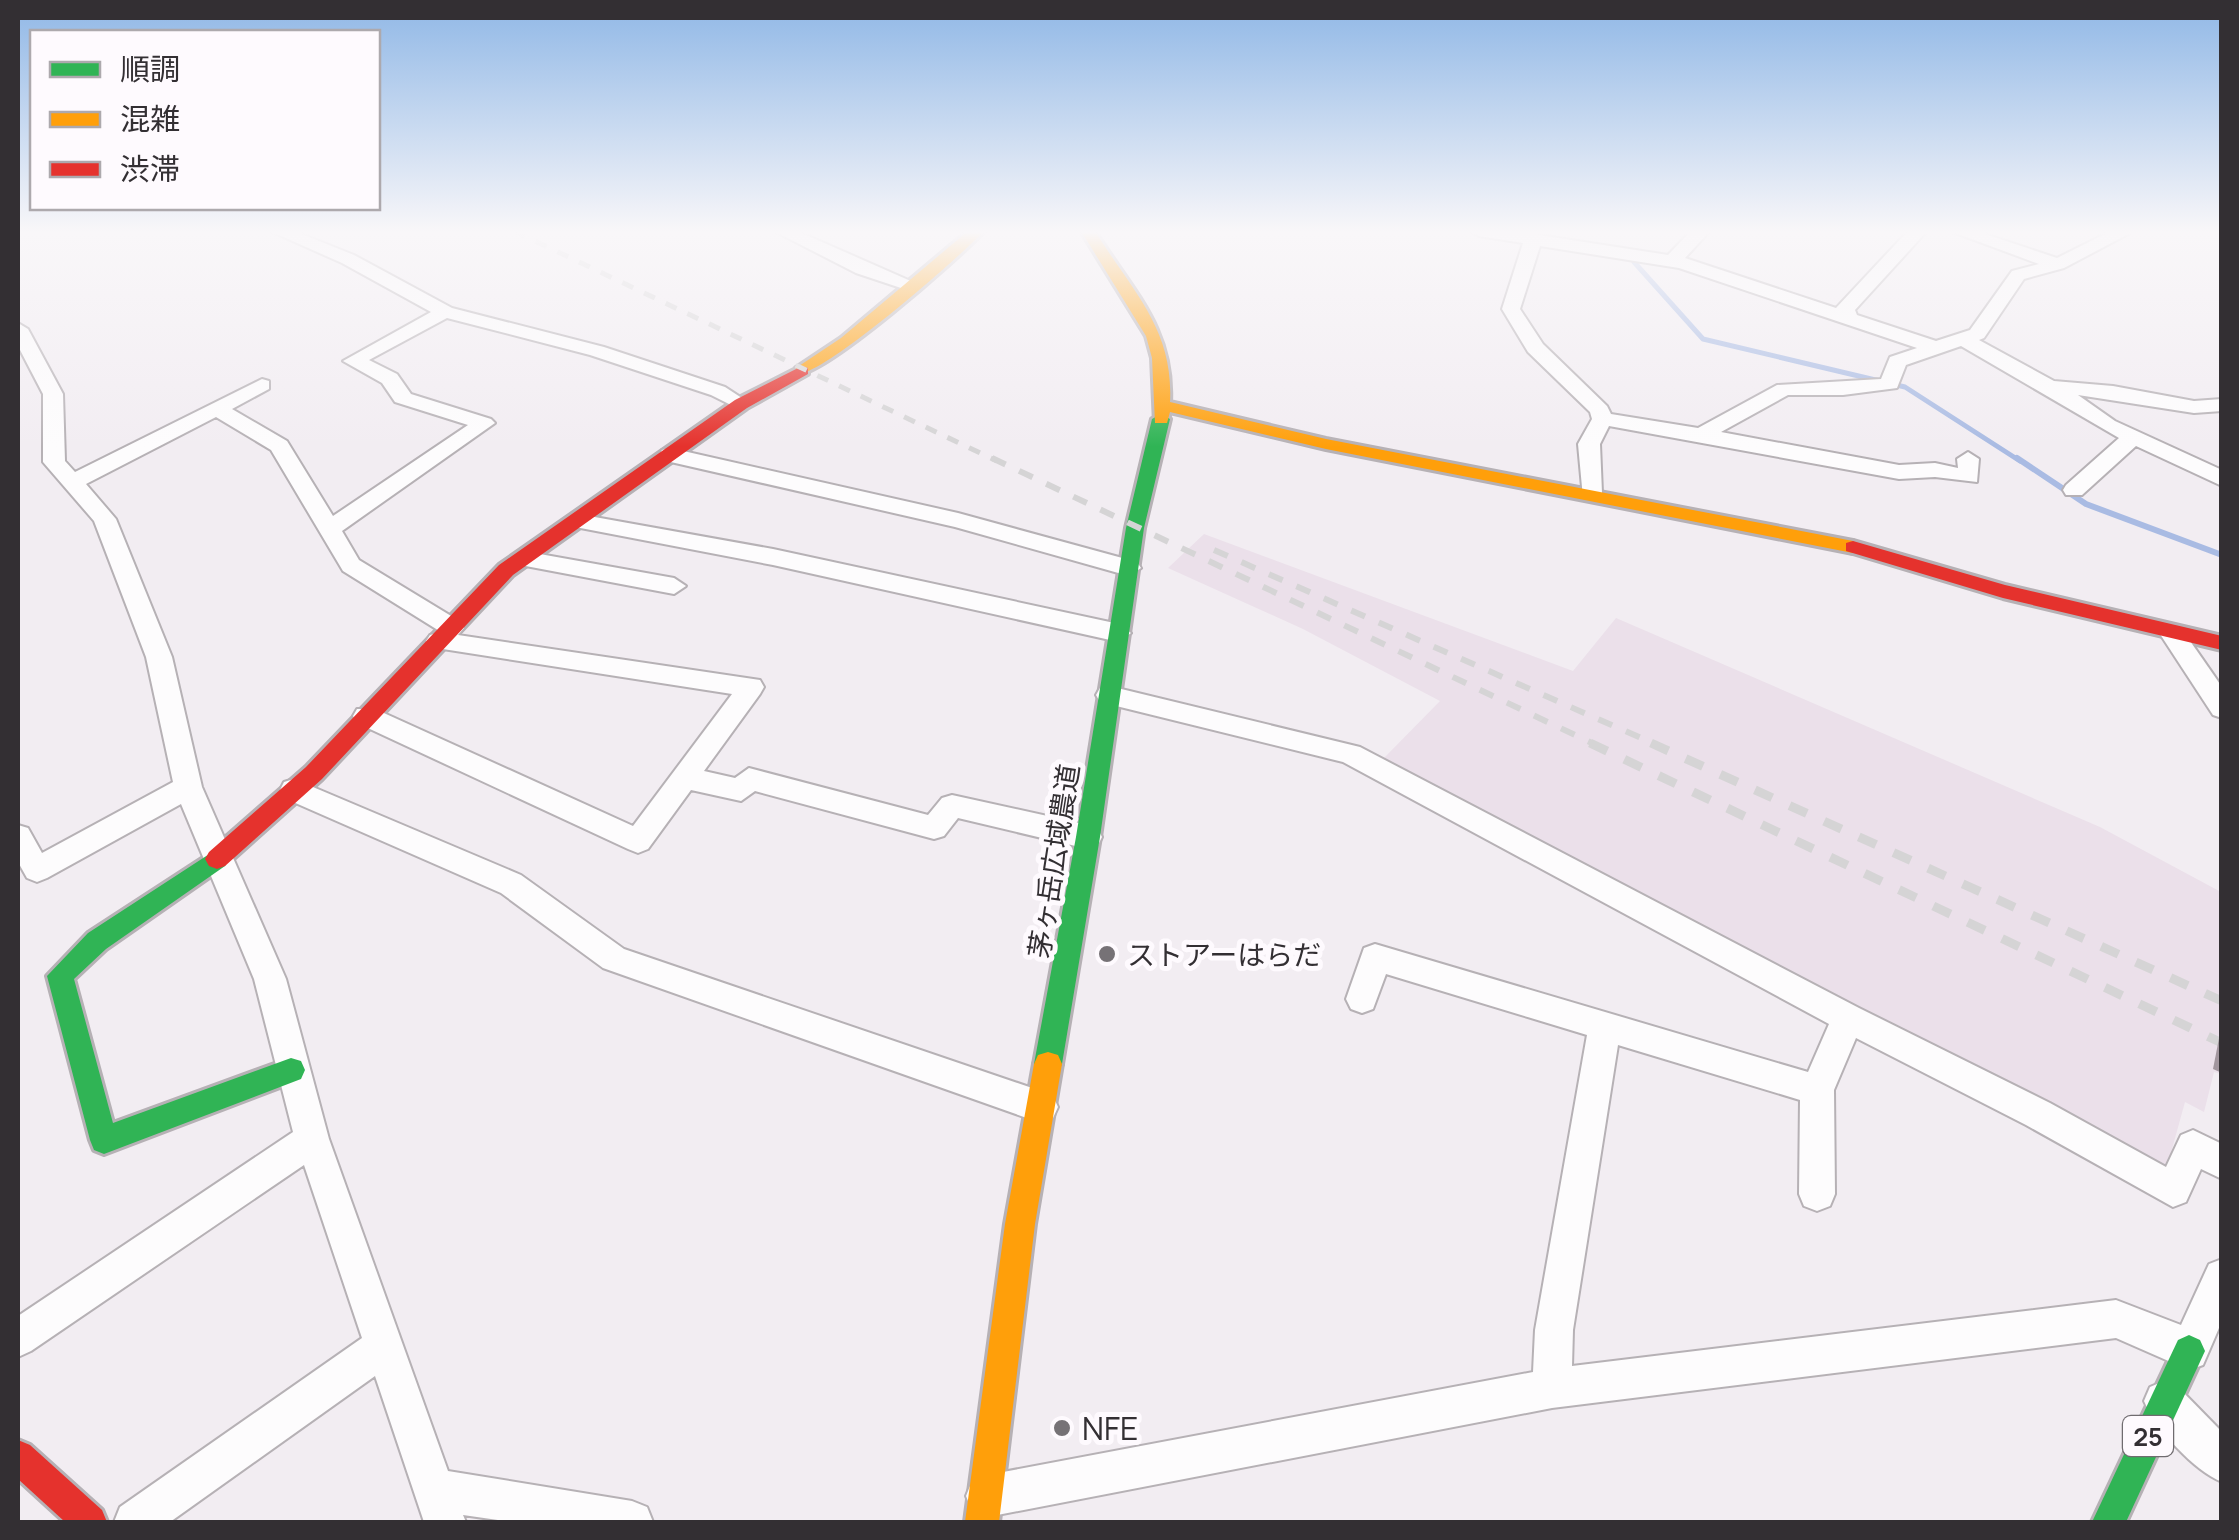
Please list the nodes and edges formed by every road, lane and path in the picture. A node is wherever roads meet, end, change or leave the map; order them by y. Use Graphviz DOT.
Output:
graph roads {
  1 [pos="425,303"];
  2 [pos="891,303"];
  3 [pos="1134,303"];
  4 [pos="1513,303"];
  5 [pos="1809,303"];
  6 [pos="1851,303"];
  7 [pos="1998,303"];
  8 [pos="444,312"];
  9 [pos="1848,316"];
  10 [pos="18,329"];
  11 [pos="1961,338"];
  12 [pos="1931,346"];
  13 [pos="262,385"];
  14 [pos="2048,386"];
  15 [pos="741,404"];
  16 [pos="1162,406"];
  17 [pos="2222,406"];
  18 [pos="216,408"];
  19 [pos="1602,419"];
  20 [pos="1701,435"];
  21 [pos="2132,438"];
  22 [pos="670,455"];
  23 [pos="1968,459"];
  24 [pos="2222,479"];
  25 [pos="72,483"];
  26 [pos="2074,490"];
  27 [pos="1591,493"];
  28 [pos="578,521"];
  29 [pos="330,530"];
  30 [pos="523,559"];
  31 [pos="1129,568"];
  32 [pos="674,586"];
  33 [pos="1119,633"];
  34 [pos="446,634"];
  35 [pos="2172,634"];
  36 [pos="2222,643"];
  37 [pos="1109,695"];
  38 [pos="2222,708"];
  39 [pos="366,716"];
  40 [pos="685,778"];
  41 [pos="188,787"];
  42 [pos="294,790"];
  43 [pos="18,836"];
  44 [pos="1088,837"];
  45 [pos="219,858"];
  46 [pos="1362,1000"];
  47 [pos="1848,1018"];
  48 [pos="1605,1026"];
  49 [pos="291,1070"];
  50 [pos="1817,1090"];
  51 [pos="1042,1107"];
  52 [pos="312,1140"];
  53 [pos="2222,1162"];
  54 [pos="1818,1194"];
  55 [pos="2222,1278"];
  56 [pos="18,1338"];
  57 [pos="384,1346"];
  58 [pos="2189,1351"];
  59 [pos="1552,1388"];
  60 [pos="2164,1401"];
  61 [pos="18,1457"];
  62 [pos="2222,1462"];
  63 [pos="439,1506"];
  64 [pos="984,1509"];
  65 [pos="90,1522"];
  66 [pos="135,1522"];
  67 [pos="632,1522"];
  68 [pos="2109,1522"];
  1 -- 8 [label="street"];
  2 -- 15 [label="main road"];
  3 -- 16 [label="main road, 茅ヶ岳広域農道"];
  4 -- 19 [label="street"];
  5 -- 9 [label="street"];
  6 -- 9 [label="street"];
  7 -- 11 [label="street"];
  8 -- 15 [label="street"];
  8 -- 29 [label="street"];
  9 -- 12 [label="street"];
  10 -- 25 [label="street"];
  11 -- 12 [label="street"];
  11 -- 14 [label="street"];
  12 -- 20 [label="street"];
  13 -- 18 [label="street"];
  14 -- 17 [label="street"];
  14 -- 21 [label="street"];
  15 -- 22 [label="main road"];
  16 -- 27 [label="main road"];
  16 -- 31 [label="main road, 茅ヶ岳広域農道"];
  18 -- 25 [label="street"];
  18 -- 29 [label="street"];
  19 -- 20 [label="street"];
  19 -- 27 [label="street"];
  20 -- 23 [label="street"];
  21 -- 24 [label="street"];
  21 -- 26 [label="street"];
  22 -- 28 [label="main road"];
  22 -- 31 [label="street"];
  25 -- 41 [label="street"];
  27 -- 35 [label="main road"];
  28 -- 30 [label="main road"];
  28 -- 33 [label="street"];
  29 -- 34 [label="street"];
  30 -- 32 [label="street"];
  30 -- 34 [label="main road"];
  31 -- 33 [label="main road, 茅ヶ岳広域農道"];
  33 -- 37 [label="main road, 茅ヶ岳広域農道"];
  34 -- 39 [label="main road"];
  34 -- 40 [label="street"];
  35 -- 36 [label="main road"];
  35 -- 38 [label="street"];
  37 -- 44 [label="main road, 茅ヶ岳広域農道"];
  37 -- 47 [label="street"];
  39 -- 40 [label="street"];
  39 -- 42 [label="main road"];
  40 -- 44 [label="street"];
  41 -- 43 [label="street"];
  41 -- 45 [label="street"];
  42 -- 45 [label="main road"];
  42 -- 51 [label="street"];
  44 -- 51 [label="main road, 茅ヶ岳広域農道"];
  45 -- 49 [label="street"];
  45 -- 49 [label="main road"];
  46 -- 48 [label="street"];
  47 -- 50 [label="street"];
  47 -- 53 [label="street"];
  48 -- 50 [label="street"];
  48 -- 59 [label="street"];
  49 -- 52 [label="street"];
  50 -- 54 [label="street"];
  51 -- 64 [label="main road, 茅ヶ岳広域農道"];
  52 -- 56 [label="street"];
  52 -- 57 [label="street"];
  55 -- 58 [label="street"];
  57 -- 63 [label="street"];
  57 -- 66 [label="street"];
  58 -- 59 [label="street"];
  58 -- 60 [label="main road, 25"];
  59 -- 64 [label="street"];
  60 -- 62 [label="street"];
  60 -- 68 [label="main road, 25"];
  61 -- 65 [label="main road"];
  63 -- 67 [label="street"];
}
